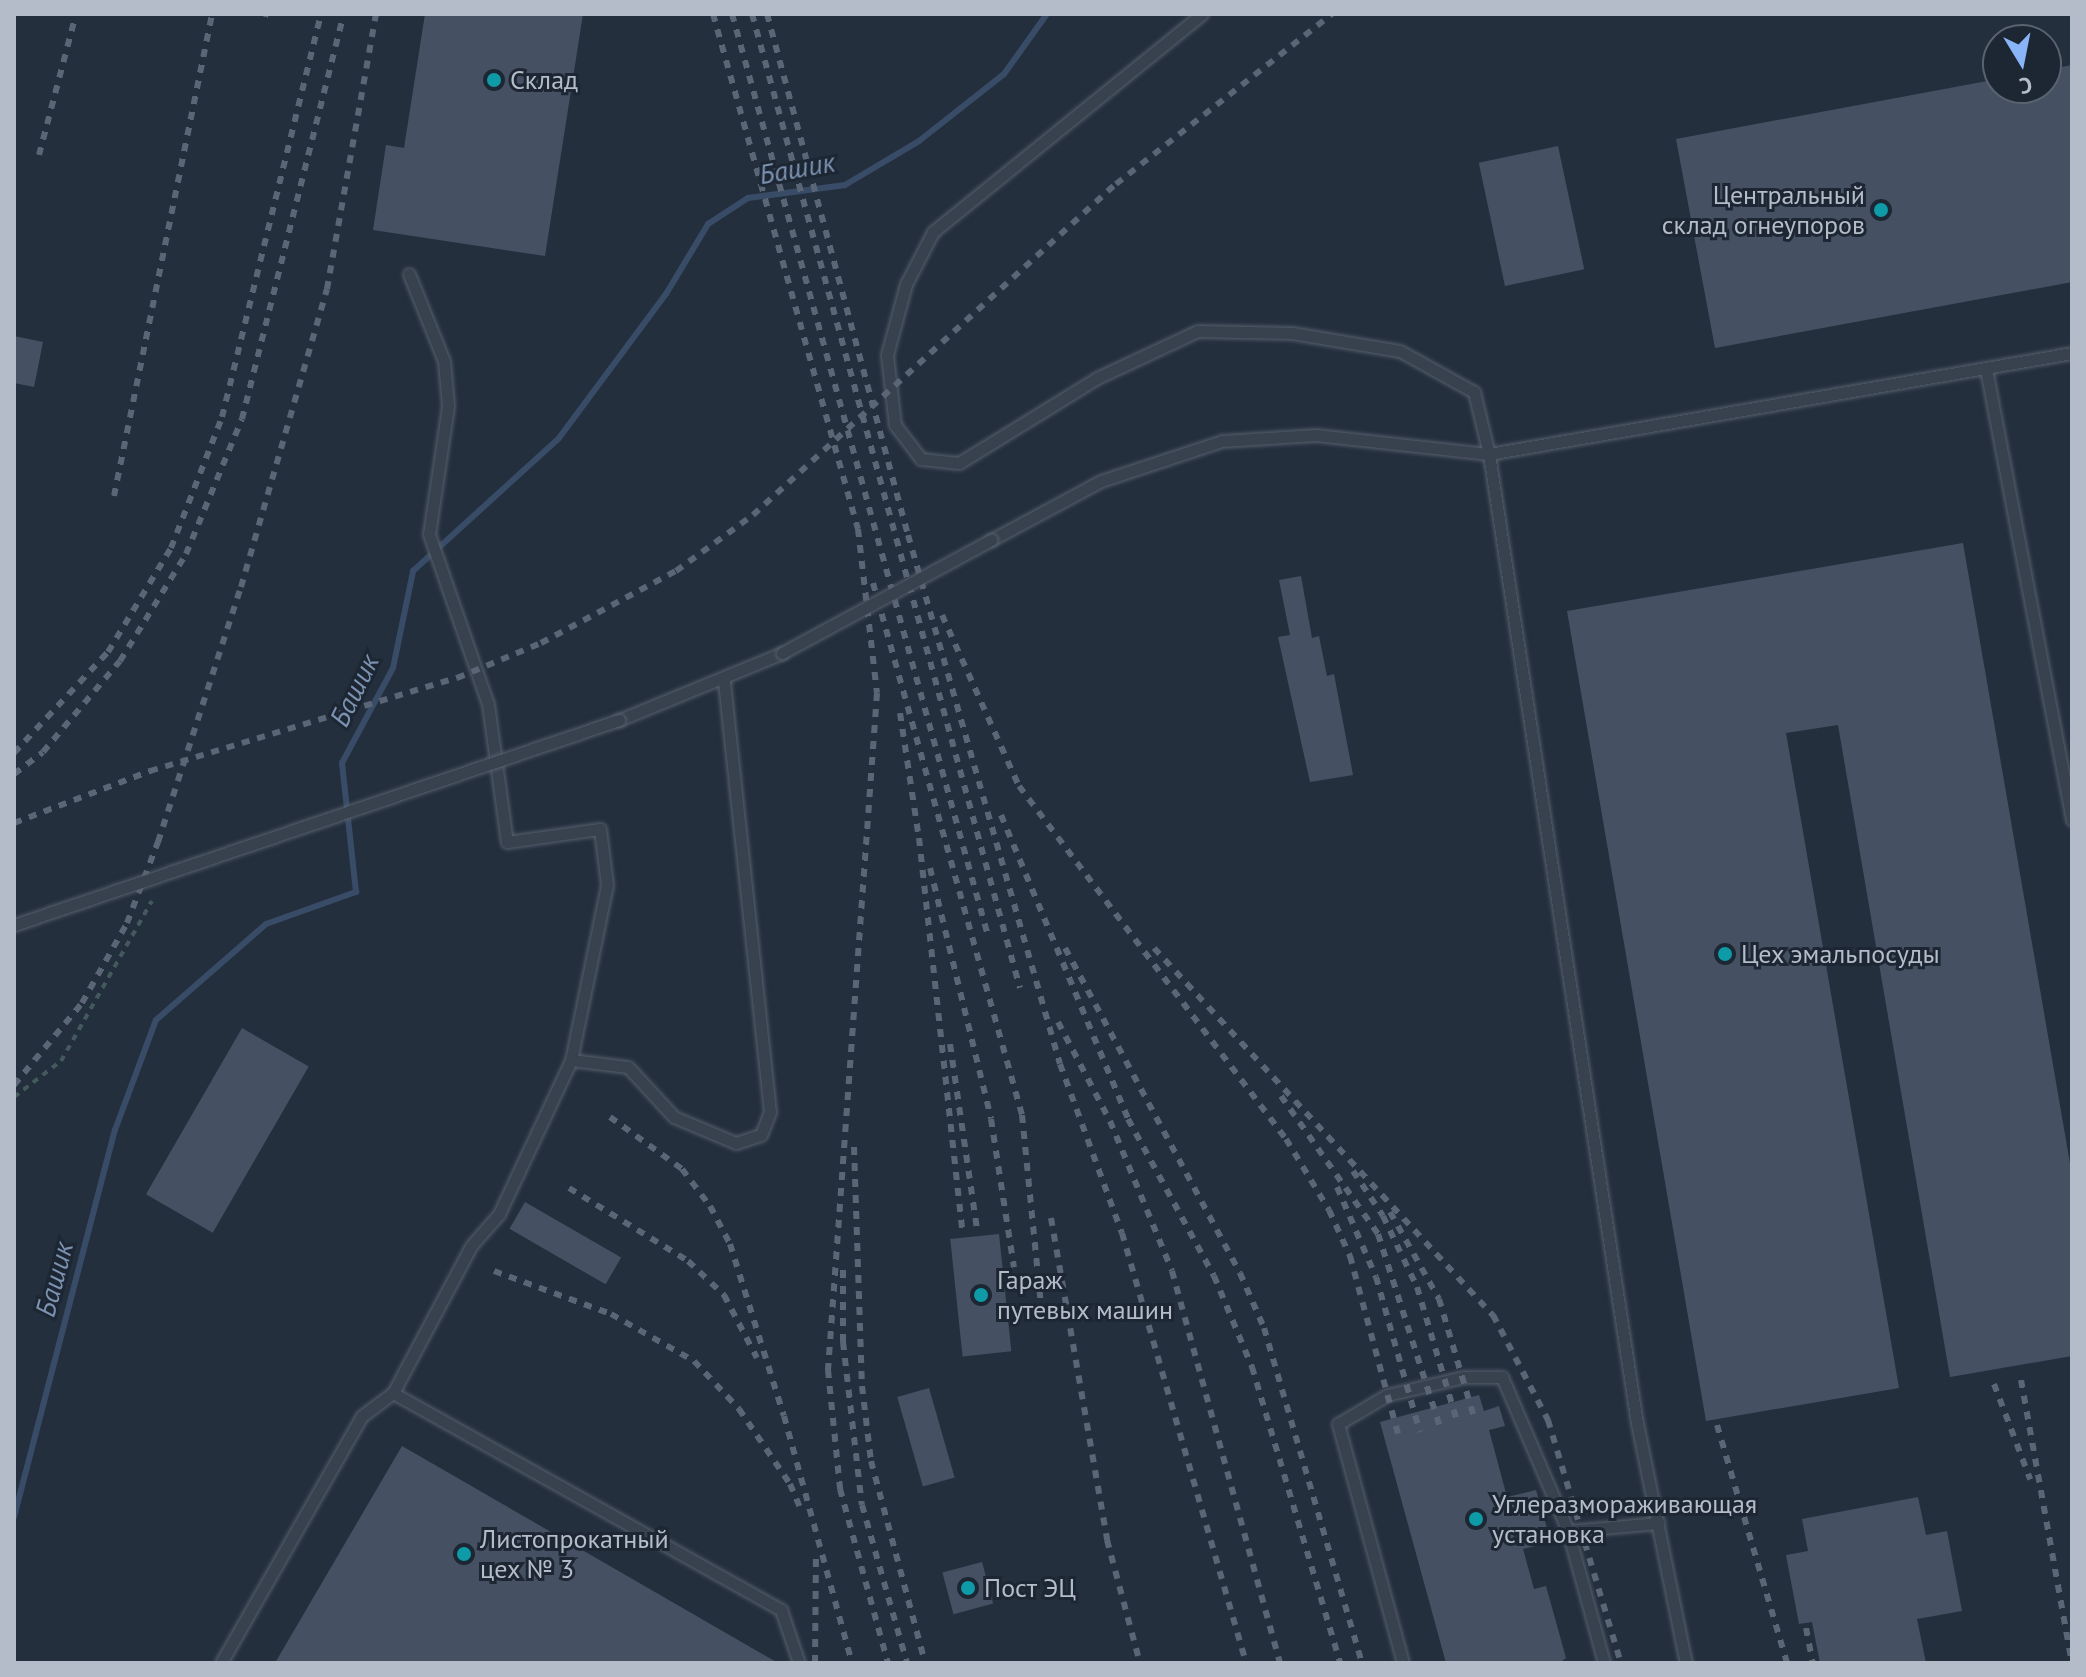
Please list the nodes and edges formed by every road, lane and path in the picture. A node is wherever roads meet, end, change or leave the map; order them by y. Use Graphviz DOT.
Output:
graph roads {
  1 [pos="1202,14"];
  2 [pos="409,274"];
  3 [pos="2072,353"];
  4 [pos="1986,369"];
  5 [pos="1489,454"];
  6 [pos="724,680"];
  7 [pos="2072,820"];
  8 [pos="152,901"];
  9 [pos="14,925"];
  10 [pos="571,1060"];
  11 [pos="14,1097"];
  12 [pos="393,1393"];
  13 [pos="1659,1523"];
  14 [pos="1568,1531"];
  15 [pos="221,1663"];
  16 [pos="799,1663"];
  17 [pos="1403,1663"];
  18 [pos="1604,1663"];
  19 [pos="1686,1663"];
  1 -- 5 [label="lane"];
  2 -- 10 [label="lane"];
  3 -- 4 [label="lane"];
  4 -- 5 [label="lane"];
  4 -- 7 [label="lane"];
  5 -- 6 [label="lane, bridge"];
  5 -- 13 [label="lane"];
  6 -- 9 [label="lane, bridge"];
  6 -- 10 [label="lane"];
  8 -- 11 [label="path"];
  10 -- 12 [label="lane"];
  12 -- 15 [label="lane"];
  12 -- 16 [label="lane"];
  13 -- 14 [label="lane"];
  13 -- 19 [label="lane"];
  14 -- 17 [label="lane"];
  14 -- 18 [label="lane"];
}
